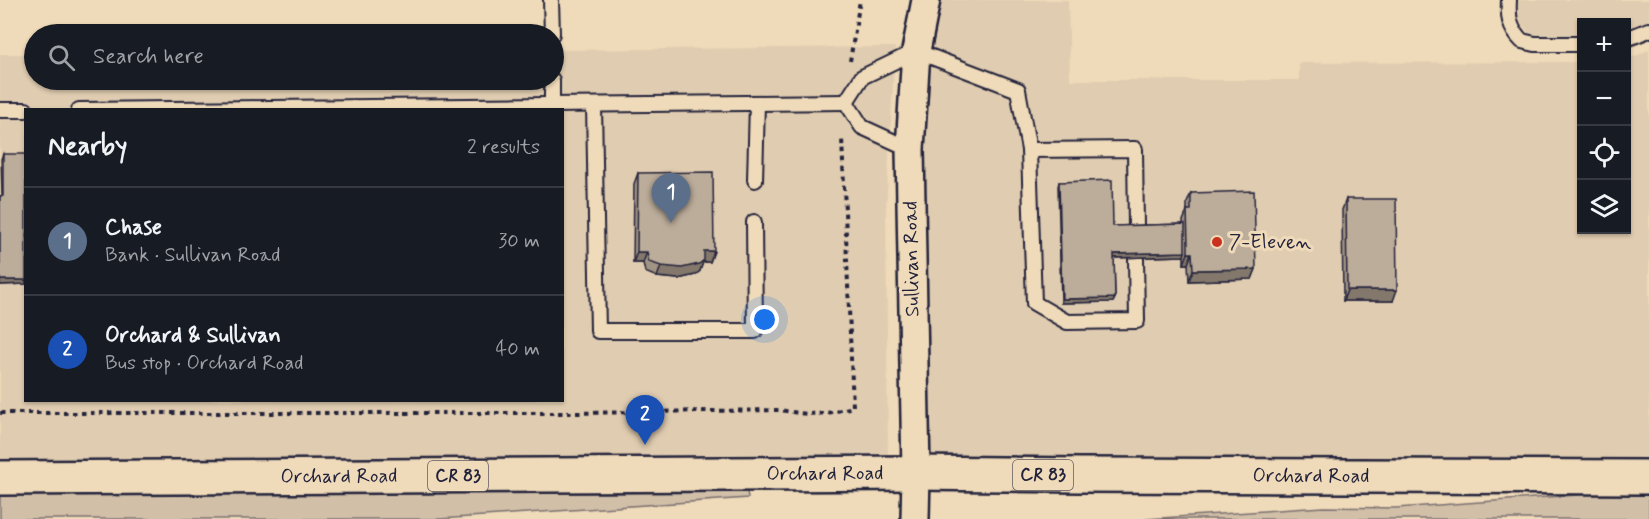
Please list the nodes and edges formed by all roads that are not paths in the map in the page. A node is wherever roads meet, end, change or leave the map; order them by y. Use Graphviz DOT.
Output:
graph roads {
  1 [pos="552,0"];
  2 [pos="926,0"];
  3 [pos="1509,0"];
  4 [pos="552,24"];
  5 [pos="1649,30"];
  6 [pos="1631,37"];
  7 [pos="1577,44"];
  8 [pos="916,51"];
  9 [pos="552,90"];
  10 [pos="846,102"];
  11 [pos="757,103"];
  12 [pos="552,105"];
  13 [pos="594,105"];
  14 [pos="268,108"];
  15 [pos="0,110"];
  16 [pos="24,110"];
  17 [pos="910,149"];
  18 [pos="1029,150"];
  19 [pos="755,180"];
  20 [pos="754,222"];
  21 [pos="1136,227"];
  22 [pos="1136,259"];
  23 [pos="916,473"];
  24 [pos="1649,477"];
  25 [pos="0,478"];
  26 [pos="915,519"];
  1 -- 4 [label="lane"];
  2 -- 8 [label="street, Sullivan Road"];
  3 -- 7 [label="lane"];
  5 -- 6 [label="lane"];
  8 -- 10 [label="lane"];
  8 -- 17 [label="street, Sullivan Road"];
  8 -- 18 [label="lane"];
  9 -- 12 [label="lane"];
  10 -- 11 [label="lane"];
  10 -- 17 [label="lane"];
  11 -- 13 [label="lane"];
  11 -- 19 [label="lane"];
  12 -- 13 [label="lane"];
  12 -- 14 [label="lane"];
  13 -- 20 [label="lane"];
  15 -- 16 [label="lane"];
  17 -- 23 [label="street, Sullivan Road"];
  18 -- 21 [label="lane"];
  18 -- 22 [label="lane"];
  23 -- 24 [label="main road, Orchard Road / CR 83"];
  23 -- 25 [label="main road, Orchard Road / CR 83"];
  23 -- 26 [label="street, Sullivan Road"];
}
